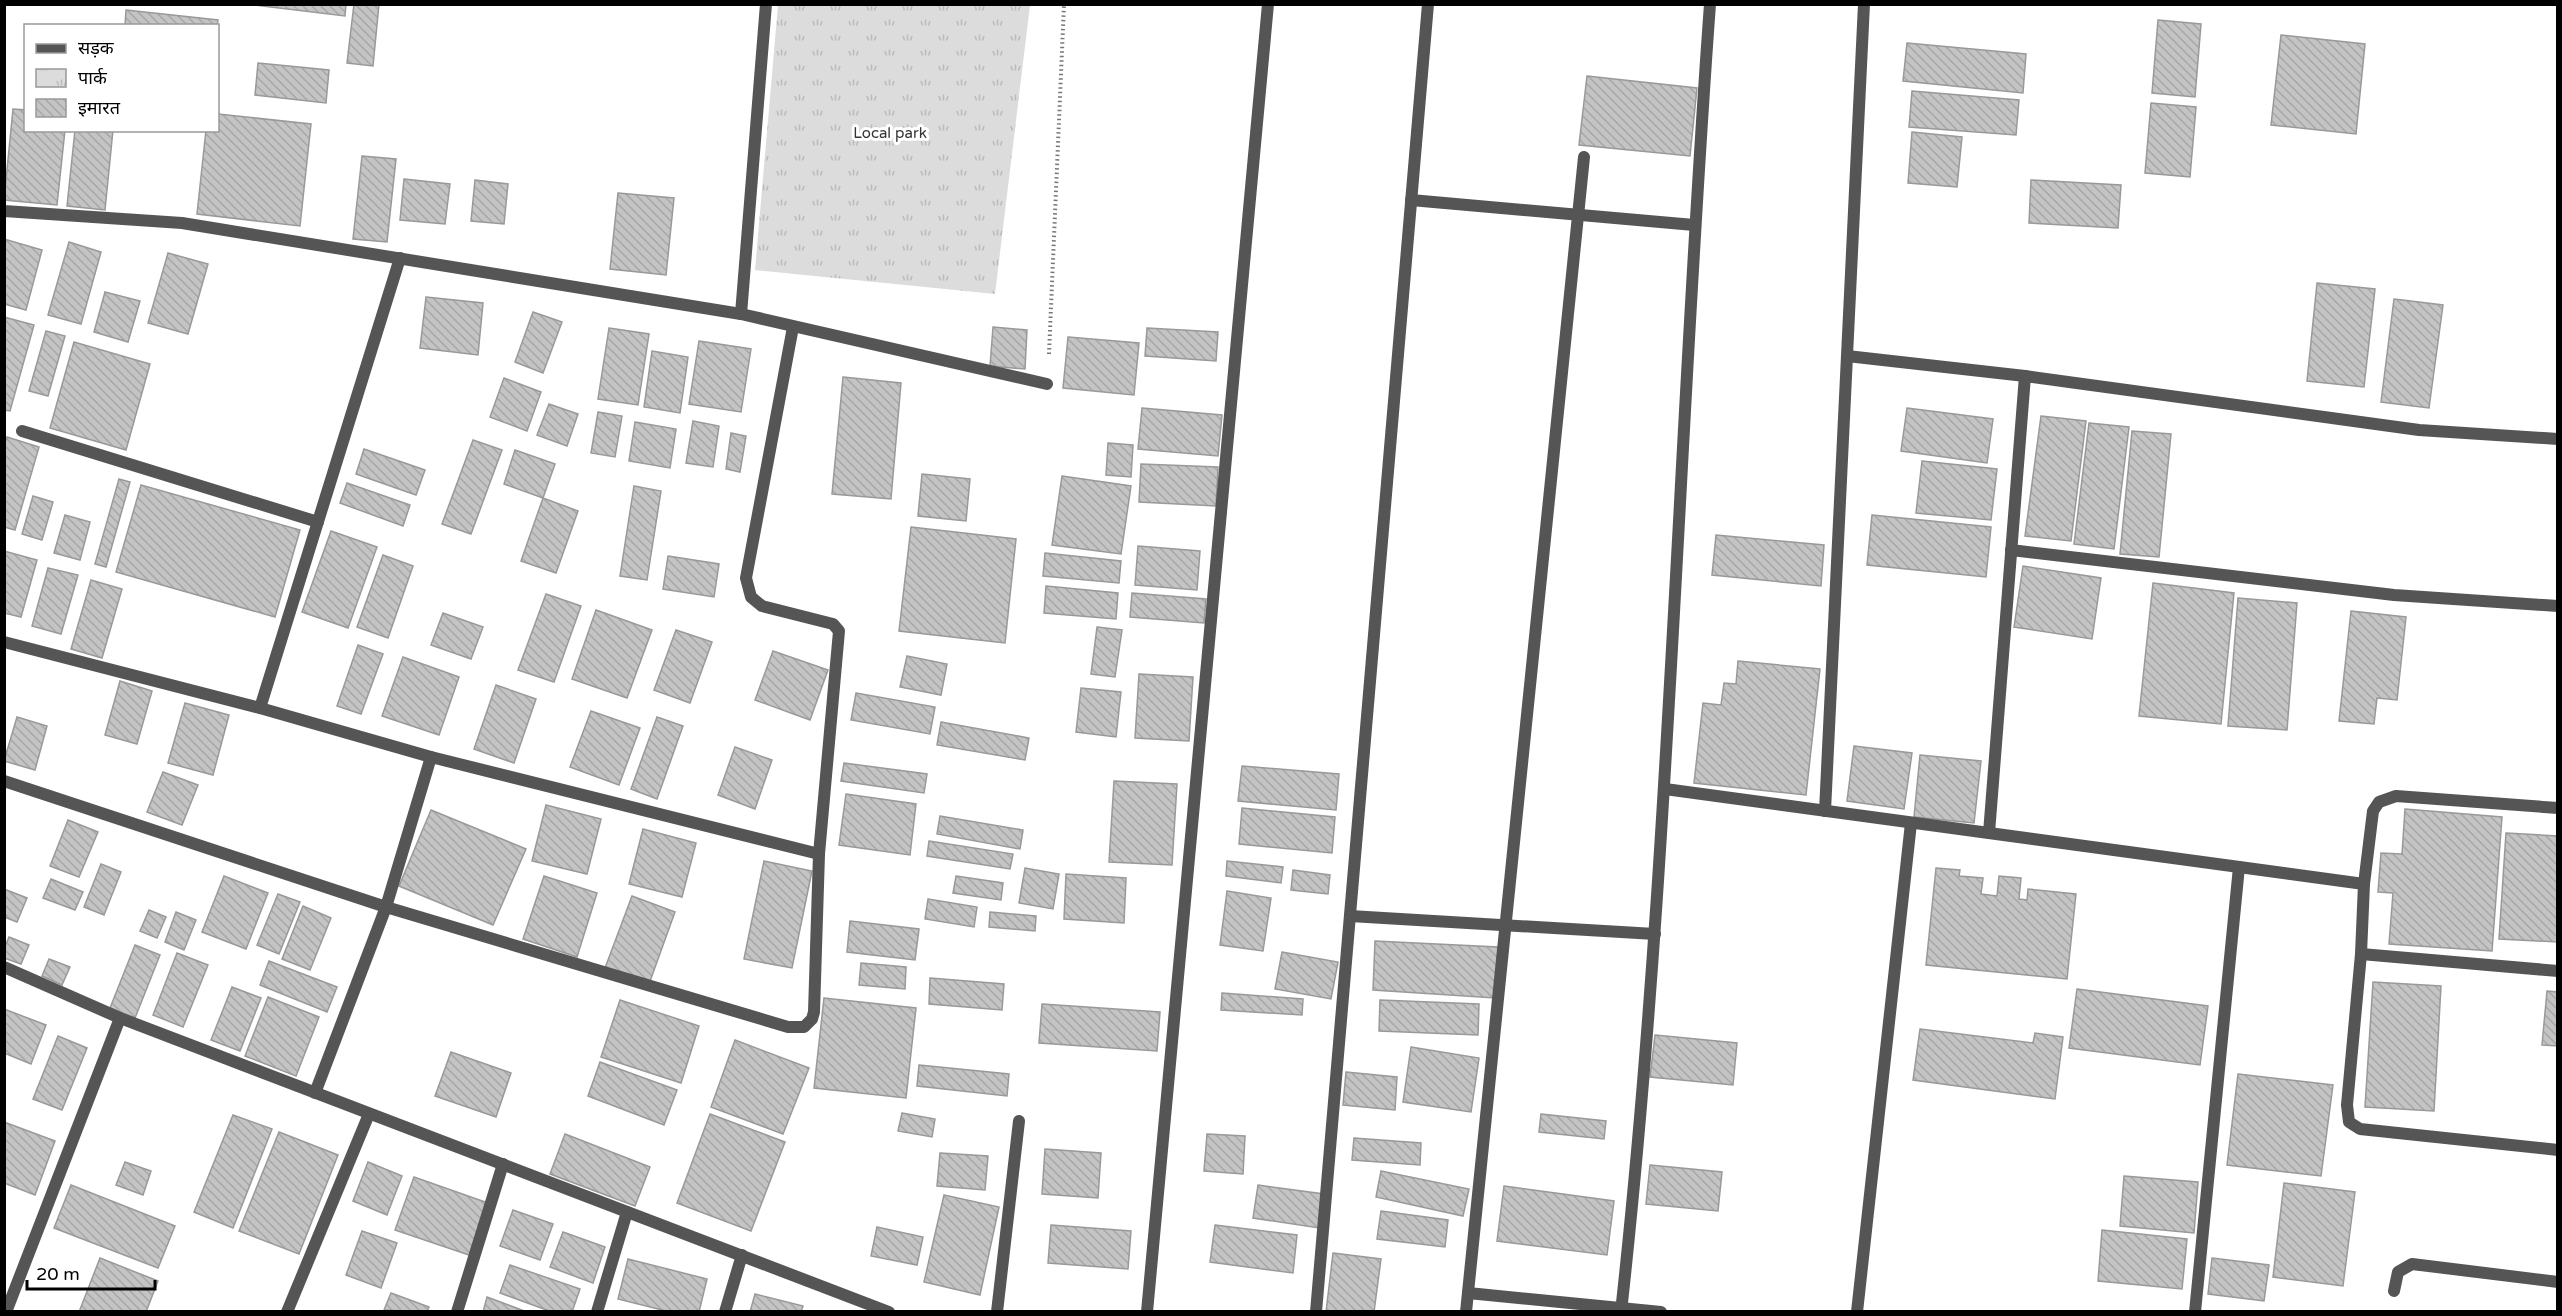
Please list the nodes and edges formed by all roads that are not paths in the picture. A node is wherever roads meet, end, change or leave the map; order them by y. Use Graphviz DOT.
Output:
graph roads {
  1 [pos="766,4"];
  2 [pos="1268,4"];
  3 [pos="1428,4"];
  4 [pos="1710,4"];
  5 [pos="1864,4"];
  6 [pos="1584,157"];
  7 [pos="1411,200"];
  8 [pos="4,211"];
  9 [pos="1578,215"];
  10 [pos="1694,225"];
  11 [pos="400,258"];
  12 [pos="741,314"];
  13 [pos="793,327"];
  14 [pos="1847,356"];
  15 [pos="2025,376"];
  16 [pos="1047,384"];
  17 [pos="22,431"];
  18 [pos="2558,439"];
  19 [pos="318,522"];
  20 [pos="2011,550"];
  21 [pos="2558,606"];
  22 [pos="4,642"];
  23 [pos="260,708"];
  24 [pos="431,757"];
  25 [pos="4,782"];
  26 [pos="1665,789"];
  27 [pos="2558,808"];
  28 [pos="1825,811"];
  29 [pos="1911,823"];
  30 [pos="1989,833"];
  31 [pos="819,854"];
  32 [pos="2239,867"];
  33 [pos="2364,884"];
  34 [pos="386,906"];
  35 [pos="1350,916"];
  36 [pos="1505,926"];
  37 [pos="1655,933"];
  38 [pos="2361,954"];
  39 [pos="4,967"];
  40 [pos="2558,971"];
  41 [pos="120,1018"];
  42 [pos="315,1093"];
  43 [pos="369,1113"];
  44 [pos="1019,1121"];
  45 [pos="2558,1150"];
  46 [pos="503,1164"];
  47 [pos="627,1212"];
  48 [pos="742,1255"];
  49 [pos="2558,1282"];
  50 [pos="2394,1291"];
  51 [pos="1468,1293"];
  52 [pos="874,1309"];
  53 [pos="1621,1310"];
  54 [pos="6,1311"];
  55 [pos="287,1311"];
  56 [pos="457,1311"];
  57 [pos="597,1311"];
  58 [pos="725,1311"];
  59 [pos="889,1311"];
  60 [pos="997,1311"];
  61 [pos="1146,1311"];
  62 [pos="1316,1311"];
  63 [pos="1466,1311"];
  64 [pos="1661,1311"];
  65 [pos="1857,1311"];
  66 [pos="2195,1311"];
  1 -- 12 [label="street"];
  2 -- 61 [label="street"];
  3 -- 7 [label="street"];
  4 -- 10 [label="street"];
  5 -- 14 [label="street"];
  6 -- 9 [label="street"];
  7 -- 9 [label="street"];
  7 -- 35 [label="street"];
  8 -- 11 [label="street"];
  9 -- 10 [label="street"];
  9 -- 36 [label="street"];
  10 -- 26 [label="street"];
  11 -- 12 [label="street"];
  11 -- 19 [label="street"];
  12 -- 13 [label="street"];
  13 -- 16 [label="street"];
  13 -- 31 [label="street"];
  14 -- 15 [label="street"];
  14 -- 28 [label="street"];
  15 -- 18 [label="street"];
  15 -- 20 [label="street"];
  17 -- 19 [label="street"];
  19 -- 23 [label="street"];
  20 -- 21 [label="street"];
  20 -- 30 [label="street"];
  22 -- 23 [label="street"];
  23 -- 24 [label="street"];
  24 -- 31 [label="street"];
  24 -- 34 [label="street"];
  25 -- 34 [label="street"];
  26 -- 28 [label="street"];
  26 -- 37 [label="street"];
  27 -- 33 [label="street"];
  28 -- 29 [label="street"];
  29 -- 30 [label="street"];
  29 -- 65 [label="street"];
  30 -- 32 [label="street"];
  31 -- 34 [label="street"];
  32 -- 33 [label="street"];
  32 -- 66 [label="street"];
  33 -- 38 [label="street"];
  34 -- 42 [label="street"];
  35 -- 36 [label="street"];
  35 -- 62 [label="street"];
  36 -- 37 [label="street"];
  36 -- 51 [label="street"];
  37 -- 53 [label="street"];
  38 -- 40 [label="street"];
  38 -- 45 [label="street"];
  39 -- 41 [label="street"];
  41 -- 42 [label="street"];
  41 -- 54 [label="street"];
  42 -- 43 [label="street"];
  43 -- 46 [label="street"];
  43 -- 55 [label="street"];
  44 -- 60 [label="street"];
  46 -- 47 [label="street"];
  46 -- 56 [label="street"];
  47 -- 48 [label="street"];
  47 -- 57 [label="street"];
  48 -- 52 [label="street"];
  48 -- 58 [label="street"];
  49 -- 50 [label="street"];
  51 -- 53 [label="street"];
  51 -- 63 [label="street"];
  52 -- 59 [label="street"];
  53 -- 64 [label="street"];
}
